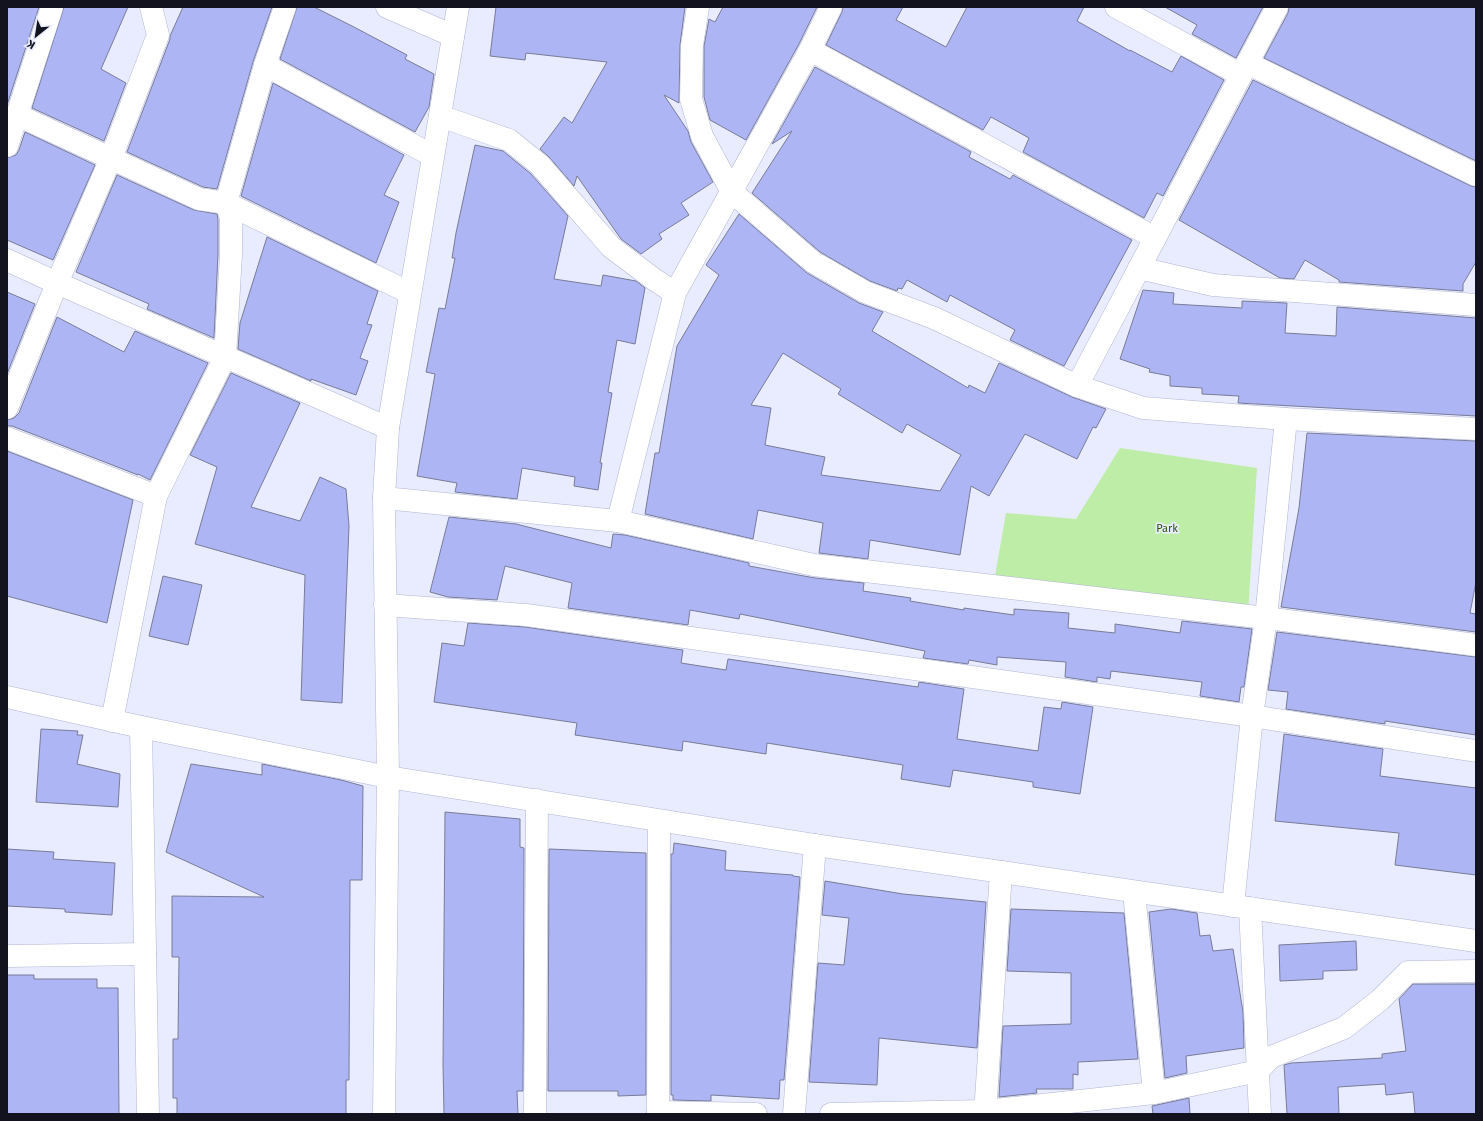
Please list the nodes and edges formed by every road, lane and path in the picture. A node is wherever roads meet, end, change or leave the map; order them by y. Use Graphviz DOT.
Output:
graph roads {
  1 [pos="52,7"];
  2 [pos="151,7"];
  3 [pos="285,7"];
  4 [pos="387,7"];
  5 [pos="458,7"];
  6 [pos="698,7"];
  7 [pos="832,7"];
  8 [pos="1116,7"];
  9 [pos="1277,7"];
  10 [pos="453,36"];
  11 [pos="810,50"];
  12 [pos="265,65"];
  13 [pos="1244,69"];
  14 [pos="17,115"];
  15 [pos="440,116"];
  16 [pos="7,146"];
  17 [pos="433,156"];
  18 [pos="111,158"];
  19 [pos="1476,175"];
  20 [pos="732,192"];
  21 [pos="226,203"];
  22 [pos="1155,238"];
  23 [pos="7,260"];
  24 [pos="1139,268"];
  25 [pos="57,283"];
  26 [pos="410,293"];
  27 [pos="675,293"];
  28 [pos="1476,304"];
  29 [pos="225,357"];
  30 [pos="1077,386"];
  31 [pos="7,408"];
  32 [pos="1286,419"];
  33 [pos="388,428"];
  34 [pos="1476,428"];
  35 [pos="7,438"];
  36 [pos="156,496"];
  37 [pos="384,498"];
  38 [pos="618,521"];
  39 [pos="385,605"];
  40 [pos="1266,618"];
  41 [pos="1476,645"];
  42 [pos="7,697"];
  43 [pos="1252,716"];
  44 [pos="112,721"];
  45 [pos="141,727"];
  46 [pos="1476,751"];
  47 [pos="388,777"];
  48 [pos="537,800"];
  49 [pos="659,821"];
  50 [pos="815,845"];
  51 [pos="1001,872"];
  52 [pos="1134,892"];
  53 [pos="1241,907"];
  54 [pos="1476,941"];
  55 [pos="146,954"];
  56 [pos="7,956"];
  57 [pos="1476,971"];
  58 [pos="1258,1071"];
  59 [pos="1154,1092"];
  60 [pos="658,1113"];
  61 [pos="985,1113"];
  62 [pos="148,1114"];
  63 [pos="384,1114"];
  64 [pos="535,1114"];
  65 [pos="756,1114"];
  66 [pos="794,1114"];
  67 [pos="831,1114"];
  68 [pos="1260,1114"];
  1 -- 14 [label="street"];
  2 -- 18 [label="street"];
  3 -- 12 [label="street"];
  4 -- 10 [label="street"];
  5 -- 10 [label="street"];
  6 -- 20 [label="street"];
  7 -- 11 [label="street"];
  8 -- 13 [label="street"];
  9 -- 13 [label="street"];
  10 -- 15 [label="street"];
  11 -- 20 [label="street"];
  11 -- 22 [label="street"];
  12 -- 17 [label="street"];
  12 -- 21 [label="street"];
  13 -- 19 [label="street"];
  13 -- 22 [label="street"];
  14 -- 16 [label="street"];
  14 -- 18 [label="street"];
  15 -- 17 [label="street"];
  15 -- 27 [label="street"];
  17 -- 26 [label="street"];
  18 -- 21 [label="street"];
  18 -- 25 [label="street"];
  20 -- 27 [label="street"];
  20 -- 30 [label="street"];
  21 -- 26 [label="street"];
  21 -- 29 [label="street"];
  22 -- 24 [label="street"];
  23 -- 25 [label="street"];
  24 -- 28 [label="street"];
  24 -- 30 [label="street"];
  25 -- 29 [label="street"];
  25 -- 31 [label="street"];
  26 -- 33 [label="street"];
  27 -- 38 [label="street"];
  29 -- 33 [label="street"];
  29 -- 36 [label="street"];
  30 -- 32 [label="street"];
  32 -- 34 [label="street"];
  32 -- 40 [label="street"];
  33 -- 37 [label="street"];
  35 -- 36 [label="street"];
  36 -- 44 [label="street"];
  37 -- 38 [label="street"];
  37 -- 39 [label="street"];
  38 -- 40 [label="street"];
  39 -- 43 [label="street"];
  39 -- 47 [label="street"];
  40 -- 41 [label="street"];
  40 -- 43 [label="street"];
  42 -- 44 [label="street"];
  43 -- 46 [label="street"];
  43 -- 53 [label="street"];
  44 -- 45 [label="street"];
  45 -- 47 [label="street"];
  45 -- 55 [label="street"];
  47 -- 48 [label="street"];
  47 -- 63 [label="street"];
  48 -- 49 [label="street"];
  48 -- 64 [label="street"];
  49 -- 50 [label="street"];
  49 -- 60 [label="street"];
  50 -- 51 [label="street"];
  50 -- 66 [label="street"];
  51 -- 52 [label="street"];
  51 -- 61 [label="street"];
  52 -- 53 [label="street"];
  52 -- 59 [label="street"];
  53 -- 54 [label="street"];
  53 -- 58 [label="street"];
  55 -- 56 [label="street"];
  55 -- 62 [label="street"];
  57 -- 58 [label="street"];
  58 -- 59 [label="street"];
  58 -- 68 [label="street"];
  59 -- 61 [label="street"];
  60 -- 65 [label="street"];
  61 -- 67 [label="street"];
}
